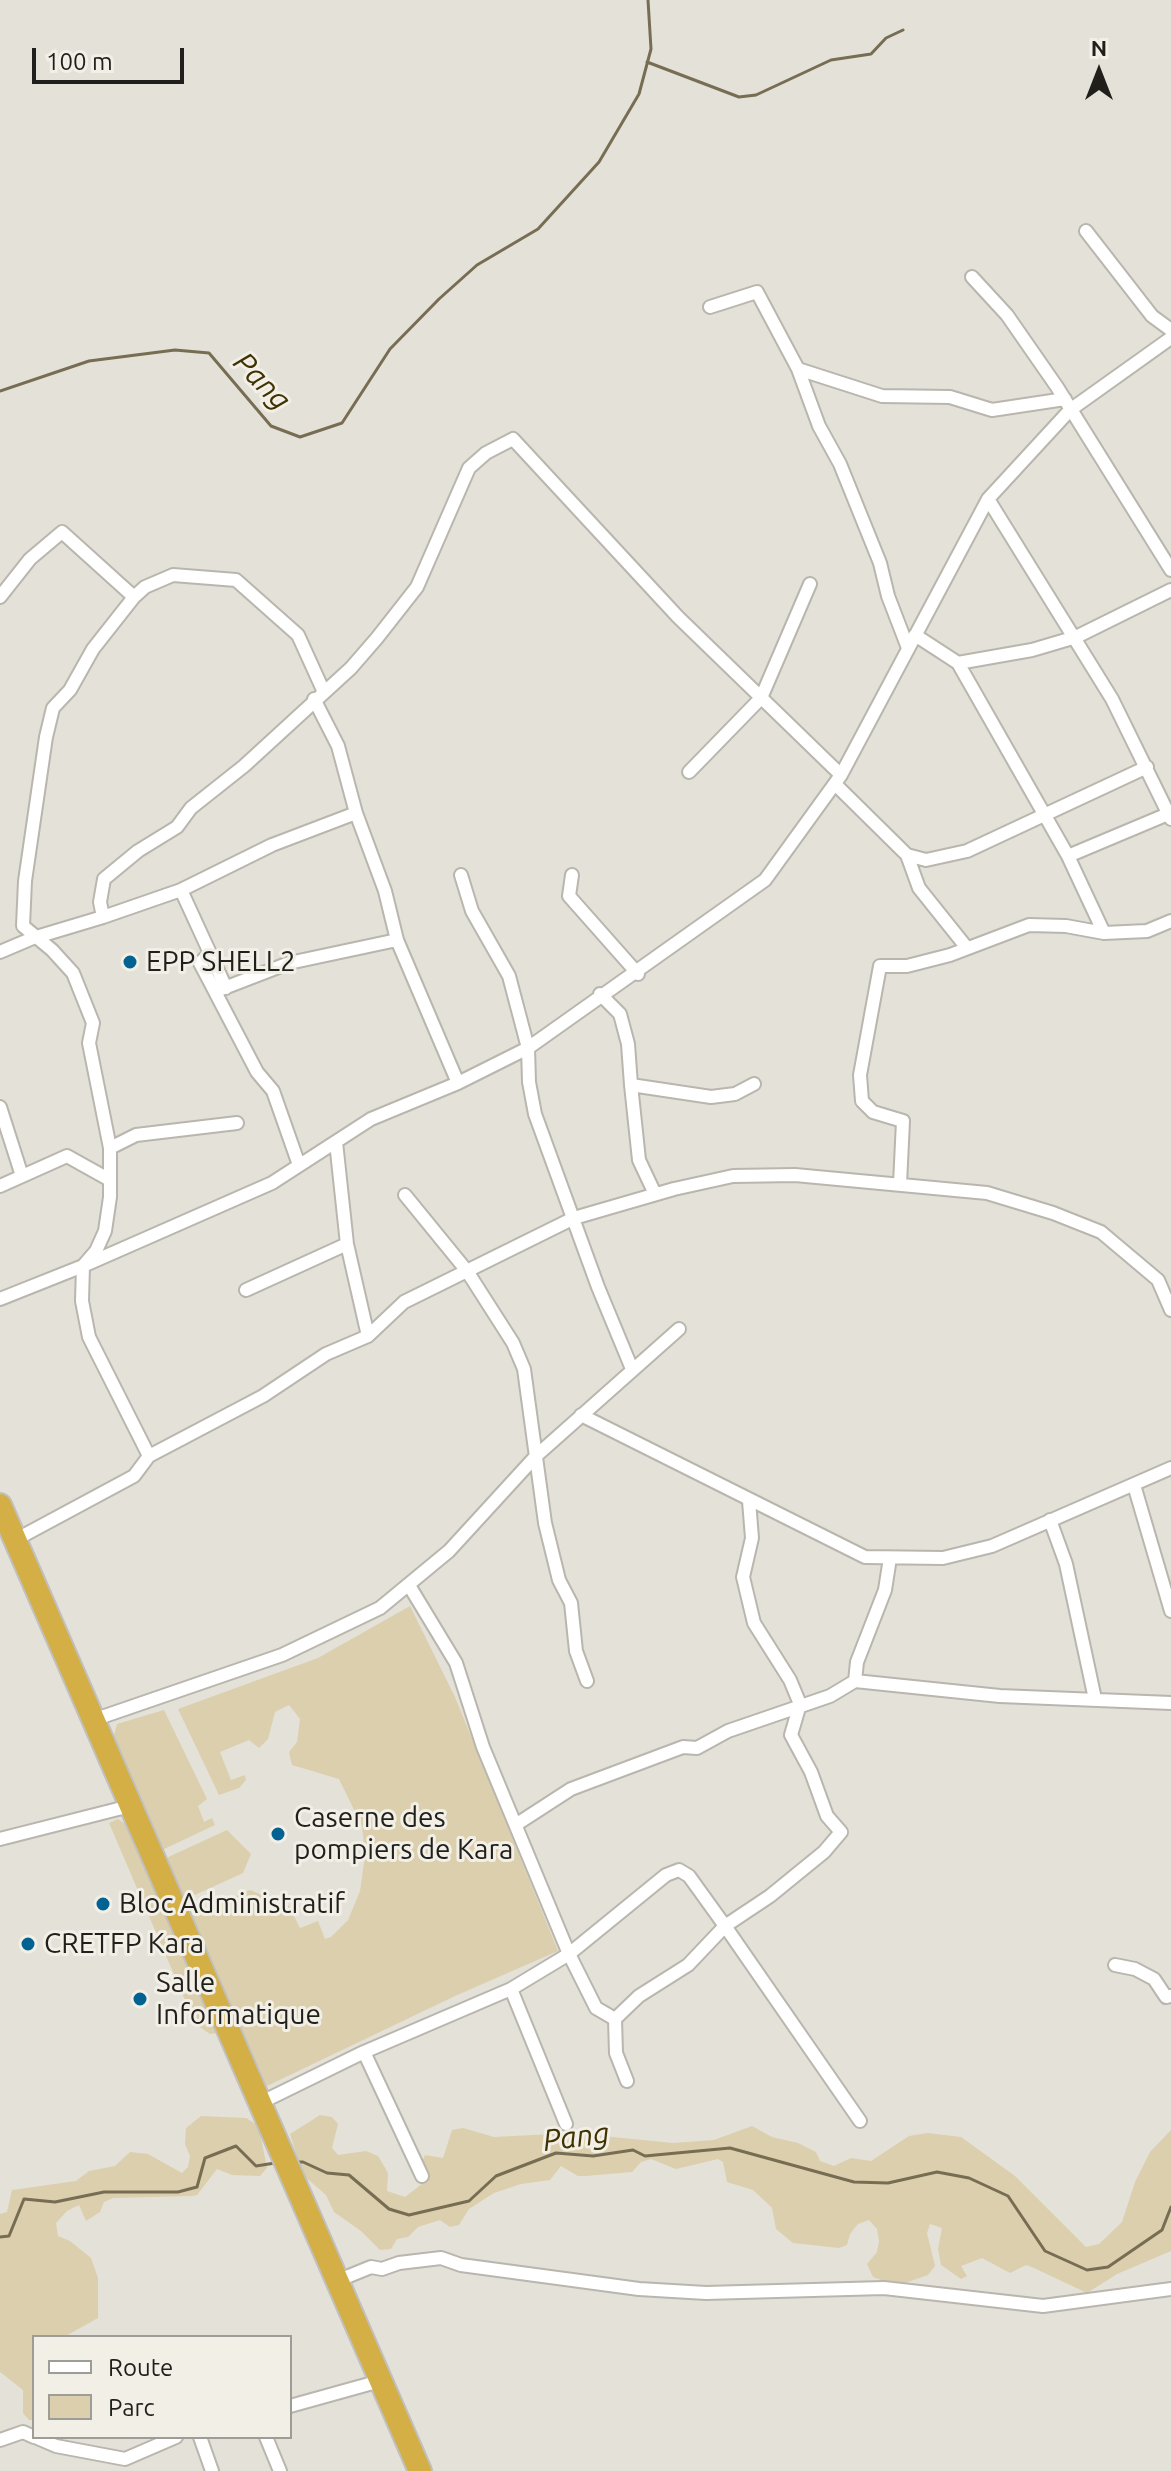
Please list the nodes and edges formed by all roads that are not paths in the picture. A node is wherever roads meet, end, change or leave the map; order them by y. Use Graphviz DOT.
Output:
graph roads {
  1 [pos="1086,231"];
  2 [pos="972,277"];
  3 [pos="710,307"];
  4 [pos="1171,330"];
  5 [pos="1171,338"];
  6 [pos="798,369"];
  7 [pos="1068,405"];
  8 [pos="988,499"];
  9 [pos="1171,570"];
  10 [pos="810,584"];
  11 [pos="1171,590"];
  12 [pos="0,597"];
  13 [pos="134,597"];
  14 [pos="915,635"];
  15 [pos="1076,637"];
  16 [pos="908,648"];
  17 [pos="958,663"];
  18 [pos="318,695"];
  19 [pos="761,698"];
  20 [pos="1147,767"];
  21 [pos="689,772"];
  22 [pos="838,779"];
  23 [pos="356,813"];
  24 [pos="1045,816"];
  25 [pos="1170,816"];
  26 [pos="907,855"];
  27 [pos="1068,856"];
  28 [pos="461,875"];
  29 [pos="572,875"];
  30 [pos="181,890"];
  31 [pos="103,917"];
  32 [pos="1171,921"];
  33 [pos="1104,933"];
  34 [pos="33,938"];
  35 [pos="397,940"];
  36 [pos="967,948"];
  37 [pos="0,952"];
  38 [pos="638,974"];
  39 [pos="221,989"];
  40 [pos="600,994"];
  41 [pos="528,1048"];
  42 [pos="458,1083"];
  43 [pos="754,1084"];
  44 [pos="631,1085"];
  45 [pos="0,1107"];
  46 [pos="237,1123"];
  47 [pos="336,1142"];
  48 [pos="110,1148"];
  49 [pos="299,1165"];
  50 [pos="22,1176"];
  51 [pos="110,1180"];
  52 [pos="900,1184"];
  53 [pos="0,1186"];
  54 [pos="655,1194"];
  55 [pos="405,1195"];
  56 [pos="574,1218"];
  57 [pos="347,1244"];
  58 [pos="83,1266"];
  59 [pos="467,1271"];
  60 [pos="1164,1280"];
  61 [pos="246,1290"];
  62 [pos="0,1299"];
  63 [pos="1171,1310"];
  64 [pos="679,1329"];
  65 [pos="368,1336"];
  66 [pos="632,1369"];
  67 [pos="581,1415"];
  68 [pos="149,1456"];
  69 [pos="536,1456"];
  70 [pos="1171,1468"];
  71 [pos="1134,1485"];
  72 [pos="749,1501"];
  73 [pos="0,1505"];
  74 [pos="1050,1520"];
  75 [pos="15,1540"];
  76 [pos="890,1558"];
  77 [pos="410,1587"];
  78 [pos="1171,1611"];
  79 [pos="587,1681"];
  80 [pos="855,1681"];
  81 [pos="1095,1699"];
  82 [pos="1171,1703"];
  83 [pos="800,1704"];
  84 [pos="93,1720"];
  85 [pos="130,1806"];
  86 [pos="517,1824"];
  87 [pos="0,1839"];
  88 [pos="725,1926"];
  89 [pos="569,1954"];
  90 [pos="1115,1965"];
  91 [pos="511,1989"];
  92 [pos="1171,1996"];
  93 [pos="615,2019"];
  94 [pos="364,2052"];
  95 [pos="627,2081"];
  96 [pos="260,2103"];
  97 [pos="860,2121"];
  98 [pos="566,2124"];
  99 [pos="422,2176"];
  100 [pos="339,2280"];
  101 [pos="1171,2289"];
  102 [pos="380,2381"];
  103 [pos="292,2405"];
  104 [pos="32,2436"];
  105 [pos="39,2439"];
  106 [pos="159,2439"];
  107 [pos="201,2439"];
  108 [pos="267,2439"];
  109 [pos="0,2440"];
  110 [pos="126,2465"];
  111 [pos="212,2471"];
  112 [pos="280,2471"];
  113 [pos="420,2471"];
  1 -- 4 [label="street"];
  2 -- 7 [label="street"];
  3 -- 6 [label="street"];
  5 -- 7 [label="street"];
  6 -- 7 [label="street"];
  6 -- 16 [label="street"];
  7 -- 8 [label="street"];
  7 -- 9 [label="street"];
  8 -- 14 [label="street"];
  8 -- 15 [label="street"];
  10 -- 19 [label="street"];
  11 -- 15 [label="street"];
  12 -- 13 [label="street"];
  13 -- 18 [label="street"];
  13 -- 34 [label="street"];
  14 -- 16 [label="street"];
  14 -- 17 [label="street"];
  15 -- 17 [label="street"];
  15 -- 20 [label="street"];
  16 -- 22 [label="street"];
  17 -- 24 [label="street"];
  18 -- 19 [label="street"];
  18 -- 23 [label="street"];
  18 -- 31 [label="street"];
  19 -- 21 [label="street"];
  19 -- 22 [label="street"];
  20 -- 24 [label="street"];
  20 -- 25 [label="street"];
  22 -- 26 [label="street"];
  22 -- 38 [label="street"];
  23 -- 30 [label="street"];
  23 -- 35 [label="street"];
  24 -- 26 [label="street"];
  24 -- 27 [label="street"];
  25 -- 27 [label="street"];
  26 -- 36 [label="street"];
  27 -- 33 [label="street"];
  28 -- 41 [label="street"];
  29 -- 38 [label="street"];
  30 -- 31 [label="street"];
  30 -- 39 [label="street"];
  31 -- 34 [label="street"];
  32 -- 33 [label="street"];
  33 -- 36 [label="street"];
  34 -- 37 [label="street"];
  34 -- 48 [label="street"];
  35 -- 39 [label="street"];
  35 -- 42 [label="street"];
  36 -- 52 [label="street"];
  38 -- 40 [label="street"];
  39 -- 49 [label="street"];
  40 -- 41 [label="street"];
  40 -- 44 [label="street"];
  41 -- 42 [label="street"];
  41 -- 56 [label="street"];
  42 -- 47 [label="street"];
  43 -- 44 [label="street"];
  44 -- 54 [label="street"];
  45 -- 50 [label="street"];
  46 -- 48 [label="street"];
  47 -- 49 [label="street"];
  47 -- 57 [label="street"];
  48 -- 51 [label="street"];
  49 -- 58 [label="street"];
  50 -- 51 [label="street"];
  50 -- 53 [label="street"];
  51 -- 58 [label="street"];
  52 -- 54 [label="street"];
  52 -- 60 [label="street"];
  54 -- 56 [label="street"];
  55 -- 59 [label="street"];
  56 -- 59 [label="street"];
  56 -- 66 [label="street"];
  57 -- 61 [label="street"];
  57 -- 65 [label="street"];
  58 -- 62 [label="street"];
  58 -- 68 [label="street"];
  59 -- 65 [label="street"];
  59 -- 69 [label="street"];
  60 -- 63 [label="street"];
  64 -- 66 [label="street"];
  65 -- 68 [label="street"];
  66 -- 67 [label="street"];
  67 -- 69 [label="street"];
  67 -- 72 [label="street"];
  68 -- 75 [label="street"];
  69 -- 77 [label="street"];
  69 -- 79 [label="street"];
  70 -- 71 [label="street"];
  71 -- 74 [label="street"];
  71 -- 78 [label="street"];
  72 -- 76 [label="street"];
  72 -- 83 [label="street"];
  73 -- 75 [label="highway"];
  74 -- 76 [label="street"];
  74 -- 81 [label="street"];
  75 -- 84 [label="highway"];
  76 -- 80 [label="street"];
  77 -- 84 [label="street"];
  77 -- 86 [label="street"];
  80 -- 81 [label="street"];
  80 -- 83 [label="street"];
  81 -- 82 [label="street"];
  83 -- 86 [label="street"];
  83 -- 88 [label="street"];
  84 -- 85 [label="highway"];
  85 -- 87 [label="street"];
  85 -- 96 [label="highway"];
  86 -- 89 [label="street"];
  88 -- 89 [label="street"];
  88 -- 93 [label="street"];
  88 -- 97 [label="street"];
  89 -- 91 [label="street"];
  89 -- 93 [label="street"];
  90 -- 92 [label="street"];
  91 -- 94 [label="street"];
  91 -- 98 [label="street"];
  93 -- 95 [label="street"];
  94 -- 96 [label="street"];
  94 -- 99 [label="street"];
  96 -- 100 [label="highway"];
  100 -- 101 [label="street"];
  100 -- 102 [label="highway"];
  102 -- 103 [label="street"];
  102 -- 113 [label="highway"];
  104 -- 109 [label="street"];
  105 -- 110 [label="street"];
  106 -- 110 [label="street"];
  107 -- 111 [label="street"];
  108 -- 112 [label="street"];
}
